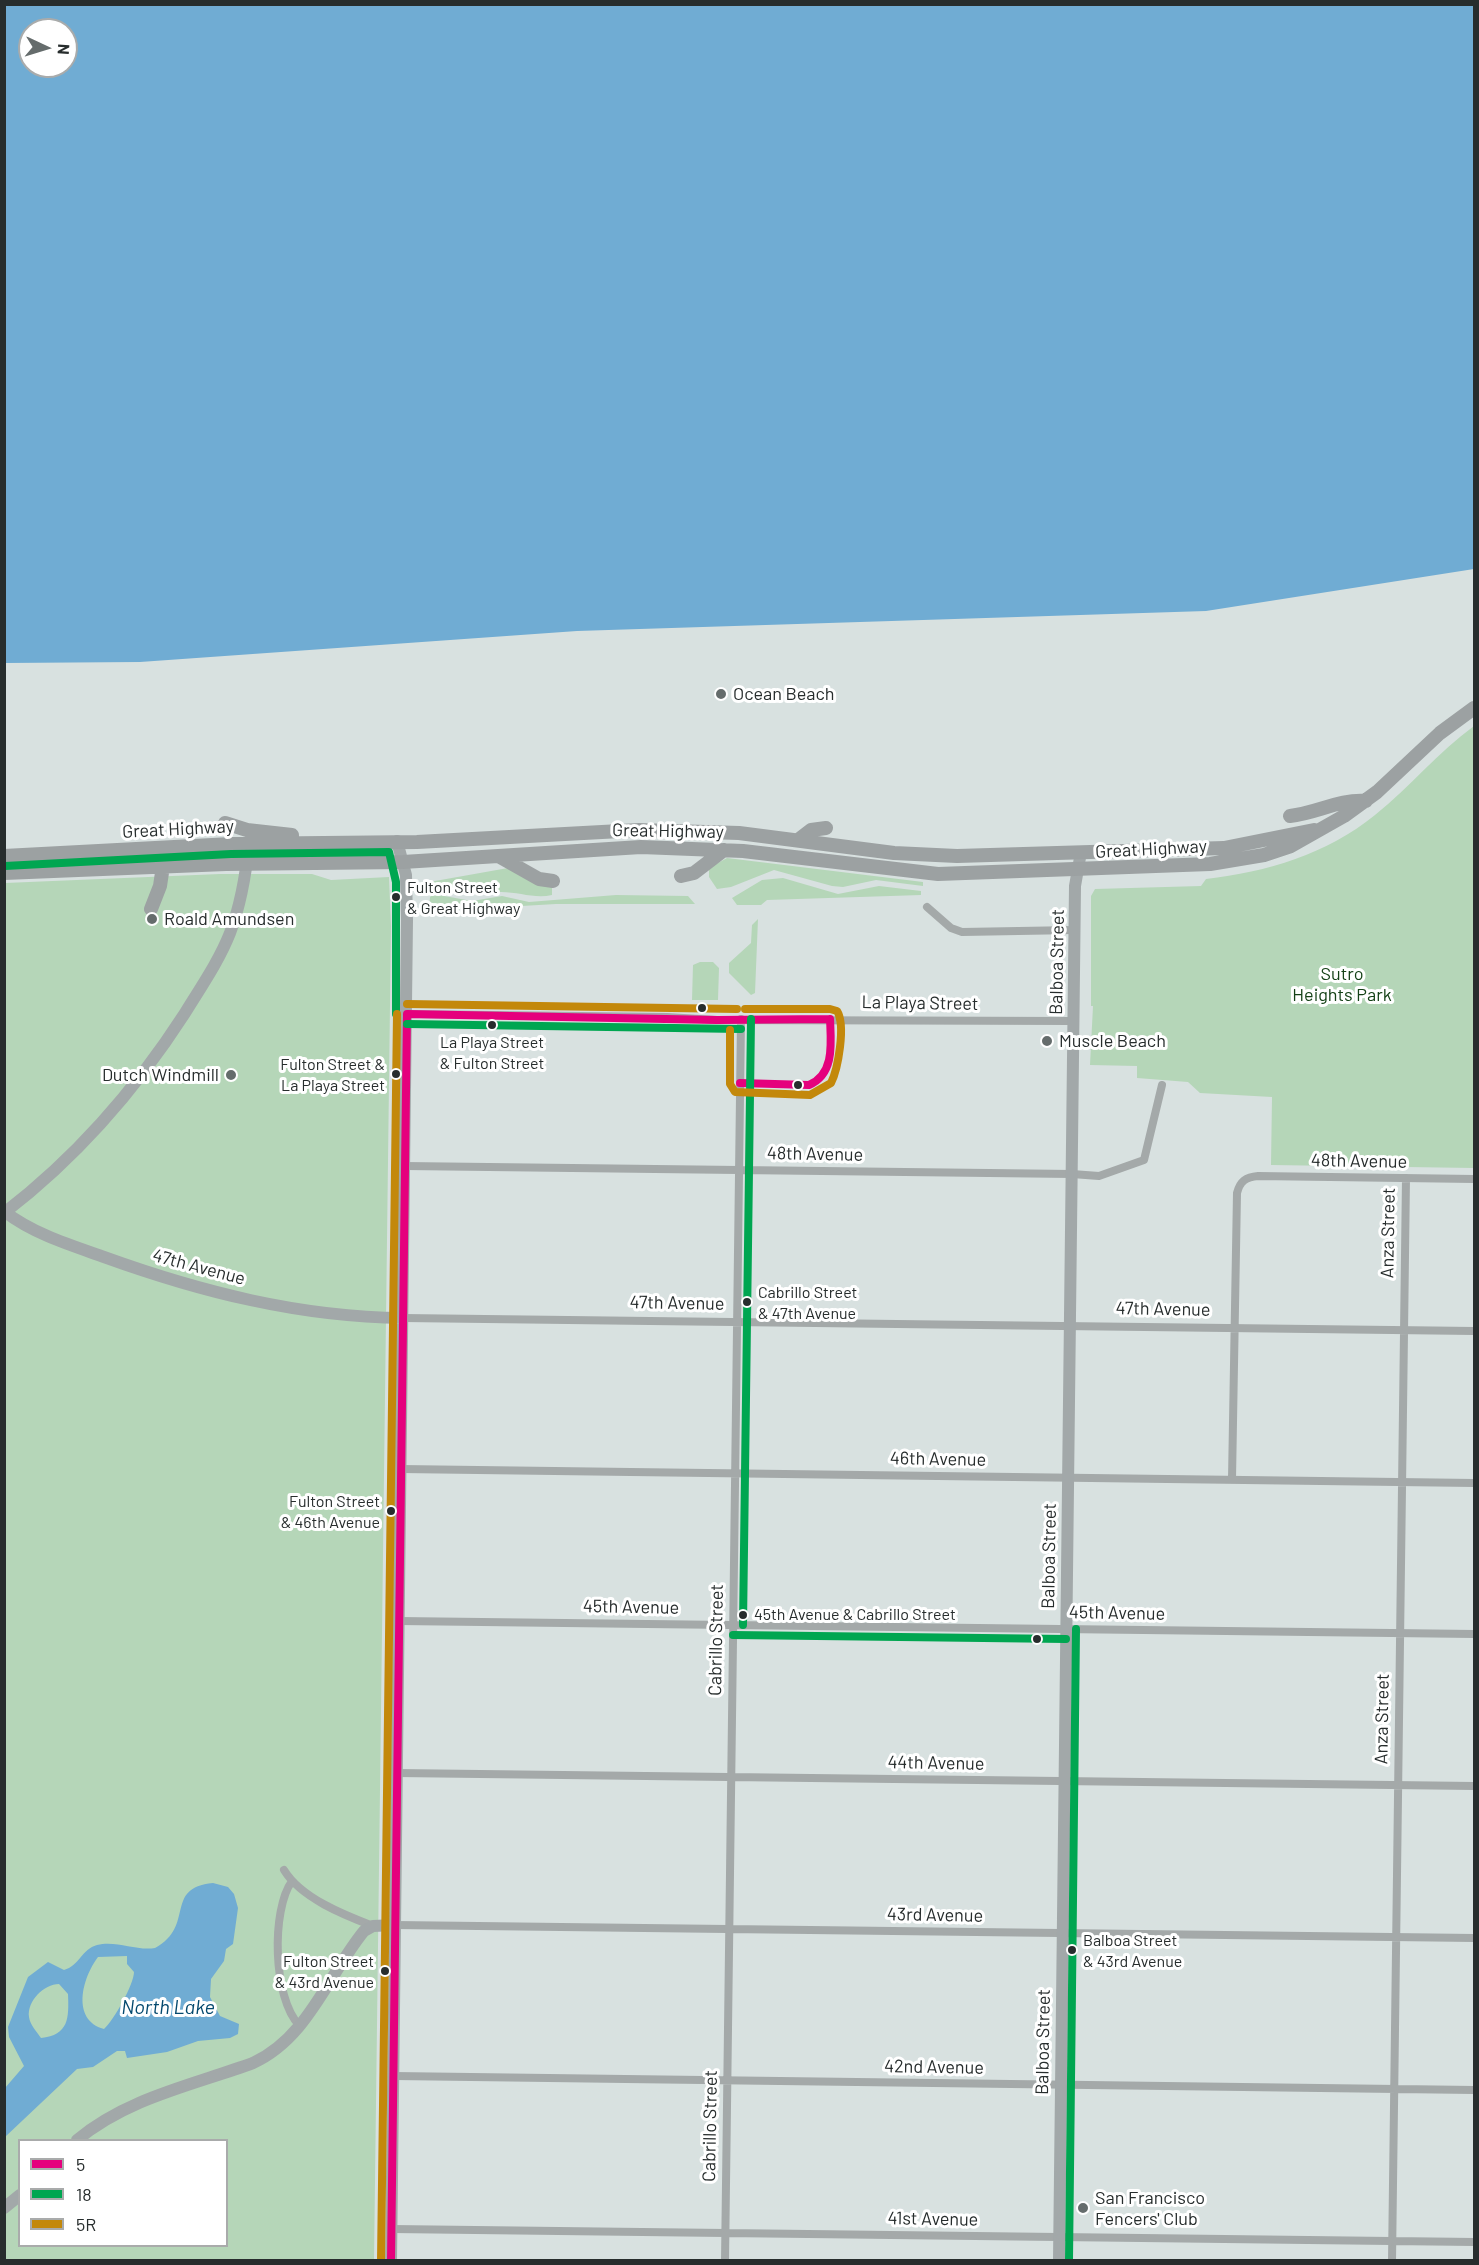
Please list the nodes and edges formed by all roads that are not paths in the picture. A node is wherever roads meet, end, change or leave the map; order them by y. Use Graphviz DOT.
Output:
graph roads {
  1 [pos="1474,708"];
  2 [pos="1366,801"];
  3 [pos="1290,816"];
  4 [pos="225,823"];
  5 [pos="826,828"];
  6 [pos="1322,828"];
  7 [pos="798,840"];
  8 [pos="397,841"];
  9 [pos="327,842"];
  10 [pos="249,843"];
  11 [pos="133,849"];
  12 [pos="724,850"];
  13 [pos="1080,852"];
  14 [pos="4,856"];
  15 [pos="498,856"];
  16 [pos="403,862"];
  17 [pos="247,864"];
  18 [pos="163,867"];
  19 [pos="1079,870"];
  20 [pos="4,873"];
  21 [pos="681,876"];
  22 [pos="553,881"];
  23 [pos="927,907"];
  24 [pos="151,909"];
  25 [pos="1075,930"];
  26 [pos="407,1014"];
  27 [pos="741,1019"];
  28 [pos="1074,1022"];
  29 [pos="1162,1085"];
  30 [pos="405,1166"];
  31 [pos="739,1170"];
  32 [pos="1072,1174"];
  33 [pos="1406,1178"];
  34 [pos="1474,1179"];
  35 [pos="5,1212"];
  36 [pos="403,1318"];
  37 [pos="737,1322"];
  38 [pos="1070,1326"];
  39 [pos="1235,1328"];
  40 [pos="1404,1330"];
  41 [pos="1474,1331"];
  42 [pos="401,1469"];
  43 [pos="735,1473"];
  44 [pos="1068,1478"];
  45 [pos="1232,1479"];
  46 [pos="1402,1482"];
  47 [pos="1474,1483"];
  48 [pos="399,1621"];
  49 [pos="733,1625"];
  50 [pos="1066,1629"];
  51 [pos="1400,1634"];
  52 [pos="1474,1634"];
  53 [pos="397,1773"];
  54 [pos="731,1777"];
  55 [pos="1065,1781"];
  56 [pos="1398,1785"];
  57 [pos="1474,1786"];
  58 [pos="284,1870"];
  59 [pos="292,1881"];
  60 [pos="395,1925"];
  61 [pos="373,1926"];
  62 [pos="729,1929"];
  63 [pos="1063,1933"];
  64 [pos="1396,1937"];
  65 [pos="1474,1938"];
  66 [pos="299,2025"];
  67 [pos="394,2076"];
  68 [pos="727,2081"];
  69 [pos="1061,2085"];
  70 [pos="1394,2089"];
  71 [pos="1474,2090"];
  72 [pos="78,2139"];
  73 [pos="18,2197"];
  74 [pos="4,2208"];
  75 [pos="392,2229"];
  76 [pos="726,2233"];
  77 [pos="1059,2237"];
  78 [pos="1392,2241"];
  79 [pos="1474,2242"];
  80 [pos="391,2260"];
  81 [pos="725,2260"];
  82 [pos="1059,2260"];
  83 [pos="1392,2260"];
  1 -- 2 [label="main road, Great Highway"];
  2 -- 3 [label="main road"];
  2 -- 6 [label="main road, Great Highway"];
  4 -- 9 [label="main road"];
  5 -- 7 [label="main road"];
  6 -- 13 [label="main road, Great Highway"];
  6 -- 19 [label="main road, Great Highway"];
  7 -- 8 [label="main road, Great Highway"];
  7 -- 13 [label="main road, Great Highway"];
  8 -- 9 [label="main road, Great Highway"];
  8 -- 16 [label="street"];
  9 -- 10 [label="main road, Great Highway"];
  10 -- 11 [label="main road, Great Highway"];
  10 -- 17 [label="street"];
  11 -- 14 [label="main road, Great Highway"];
  11 -- 18 [label="main road"];
  12 -- 15 [label="main road, Great Highway"];
  12 -- 19 [label="main road, Great Highway"];
  12 -- 21 [label="main road"];
  13 -- 19 [label="street, Balboa Street"];
  15 -- 16 [label="main road, Great Highway"];
  15 -- 22 [label="main road"];
  16 -- 17 [label="main road, Great Highway"];
  16 -- 26 [label="street"];
  17 -- 18 [label="main road, Great Highway"];
  17 -- 35 [label="street"];
  18 -- 20 [label="main road, Great Highway"];
  18 -- 24 [label="main road"];
  19 -- 25 [label="street, Balboa Street"];
  23 -- 25 [label="street"];
  25 -- 28 [label="street, Balboa Street"];
  26 -- 27 [label="street, La Playa Street"];
  26 -- 30 [label="street"];
  27 -- 28 [label="street, La Playa Street"];
  27 -- 31 [label="street, Cabrillo Street"];
  28 -- 32 [label="street, Balboa Street"];
  29 -- 32 [label="street, 48th Avenue"];
  30 -- 31 [label="street, 48th Avenue"];
  30 -- 36 [label="street"];
  31 -- 32 [label="street, 48th Avenue"];
  31 -- 37 [label="street, Cabrillo Street"];
  32 -- 38 [label="street, Balboa Street"];
  33 -- 34 [label="street, 48th Avenue"];
  33 -- 39 [label="street, 48th Avenue"];
  33 -- 40 [label="street, Anza Street"];
  35 -- 36 [label="street, 47th Avenue"];
  36 -- 37 [label="street, 47th Avenue"];
  36 -- 42 [label="street"];
  37 -- 38 [label="street, 47th Avenue"];
  37 -- 43 [label="street, Cabrillo Street"];
  38 -- 39 [label="street, 47th Avenue"];
  38 -- 44 [label="street, Balboa Street"];
  39 -- 40 [label="street, 47th Avenue"];
  39 -- 45 [label="street"];
  40 -- 41 [label="street, 47th Avenue"];
  40 -- 46 [label="street, Anza Street"];
  42 -- 43 [label="street, 46th Avenue"];
  42 -- 48 [label="street"];
  43 -- 44 [label="street, 46th Avenue"];
  43 -- 49 [label="street, Cabrillo Street"];
  44 -- 45 [label="street, 46th Avenue"];
  44 -- 50 [label="street, Balboa Street"];
  45 -- 46 [label="street, 46th Avenue"];
  46 -- 47 [label="street, 46th Avenue"];
  46 -- 51 [label="street, Anza Street"];
  48 -- 49 [label="street, 45th Avenue"];
  48 -- 53 [label="street"];
  49 -- 50 [label="street, 45th Avenue"];
  49 -- 54 [label="street, Cabrillo Street"];
  50 -- 51 [label="street, 45th Avenue"];
  50 -- 55 [label="street, Balboa Street"];
  51 -- 52 [label="street, 45th Avenue"];
  51 -- 56 [label="street, Anza Street"];
  53 -- 54 [label="street, 44th Avenue"];
  53 -- 60 [label="street"];
  54 -- 55 [label="street, 44th Avenue"];
  54 -- 62 [label="street, Cabrillo Street"];
  55 -- 56 [label="street, 44th Avenue"];
  55 -- 63 [label="street, Balboa Street"];
  56 -- 57 [label="street, 44th Avenue"];
  56 -- 64 [label="street, Anza Street"];
  58 -- 59 [label="street"];
  59 -- 61 [label="street"];
  59 -- 66 [label="street"];
  60 -- 61 [label="street"];
  60 -- 62 [label="street, 43rd Avenue"];
  60 -- 67 [label="street"];
  61 -- 66 [label="street"];
  62 -- 63 [label="street, 43rd Avenue"];
  62 -- 68 [label="street, Cabrillo Street"];
  63 -- 64 [label="street, 43rd Avenue"];
  63 -- 69 [label="street, Balboa Street"];
  64 -- 65 [label="street, 43rd Avenue"];
  64 -- 70 [label="street, Anza Street"];
  66 -- 72 [label="street"];
  67 -- 68 [label="street, 42nd Avenue"];
  67 -- 75 [label="street"];
  68 -- 69 [label="street, 42nd Avenue"];
  68 -- 76 [label="street, Cabrillo Street"];
  69 -- 70 [label="street, 42nd Avenue"];
  69 -- 77 [label="street, Balboa Street"];
  70 -- 71 [label="street, 42nd Avenue"];
  70 -- 78 [label="street, Anza Street"];
  73 -- 74 [label="street"];
  75 -- 76 [label="street, 41st Avenue"];
  75 -- 80 [label="street"];
  76 -- 77 [label="street, 41st Avenue"];
  76 -- 81 [label="street, Cabrillo Street"];
  77 -- 78 [label="street, 41st Avenue"];
  77 -- 82 [label="street, Balboa Street"];
  78 -- 79 [label="street, 41st Avenue"];
  78 -- 83 [label="street, Anza Street"];
}
